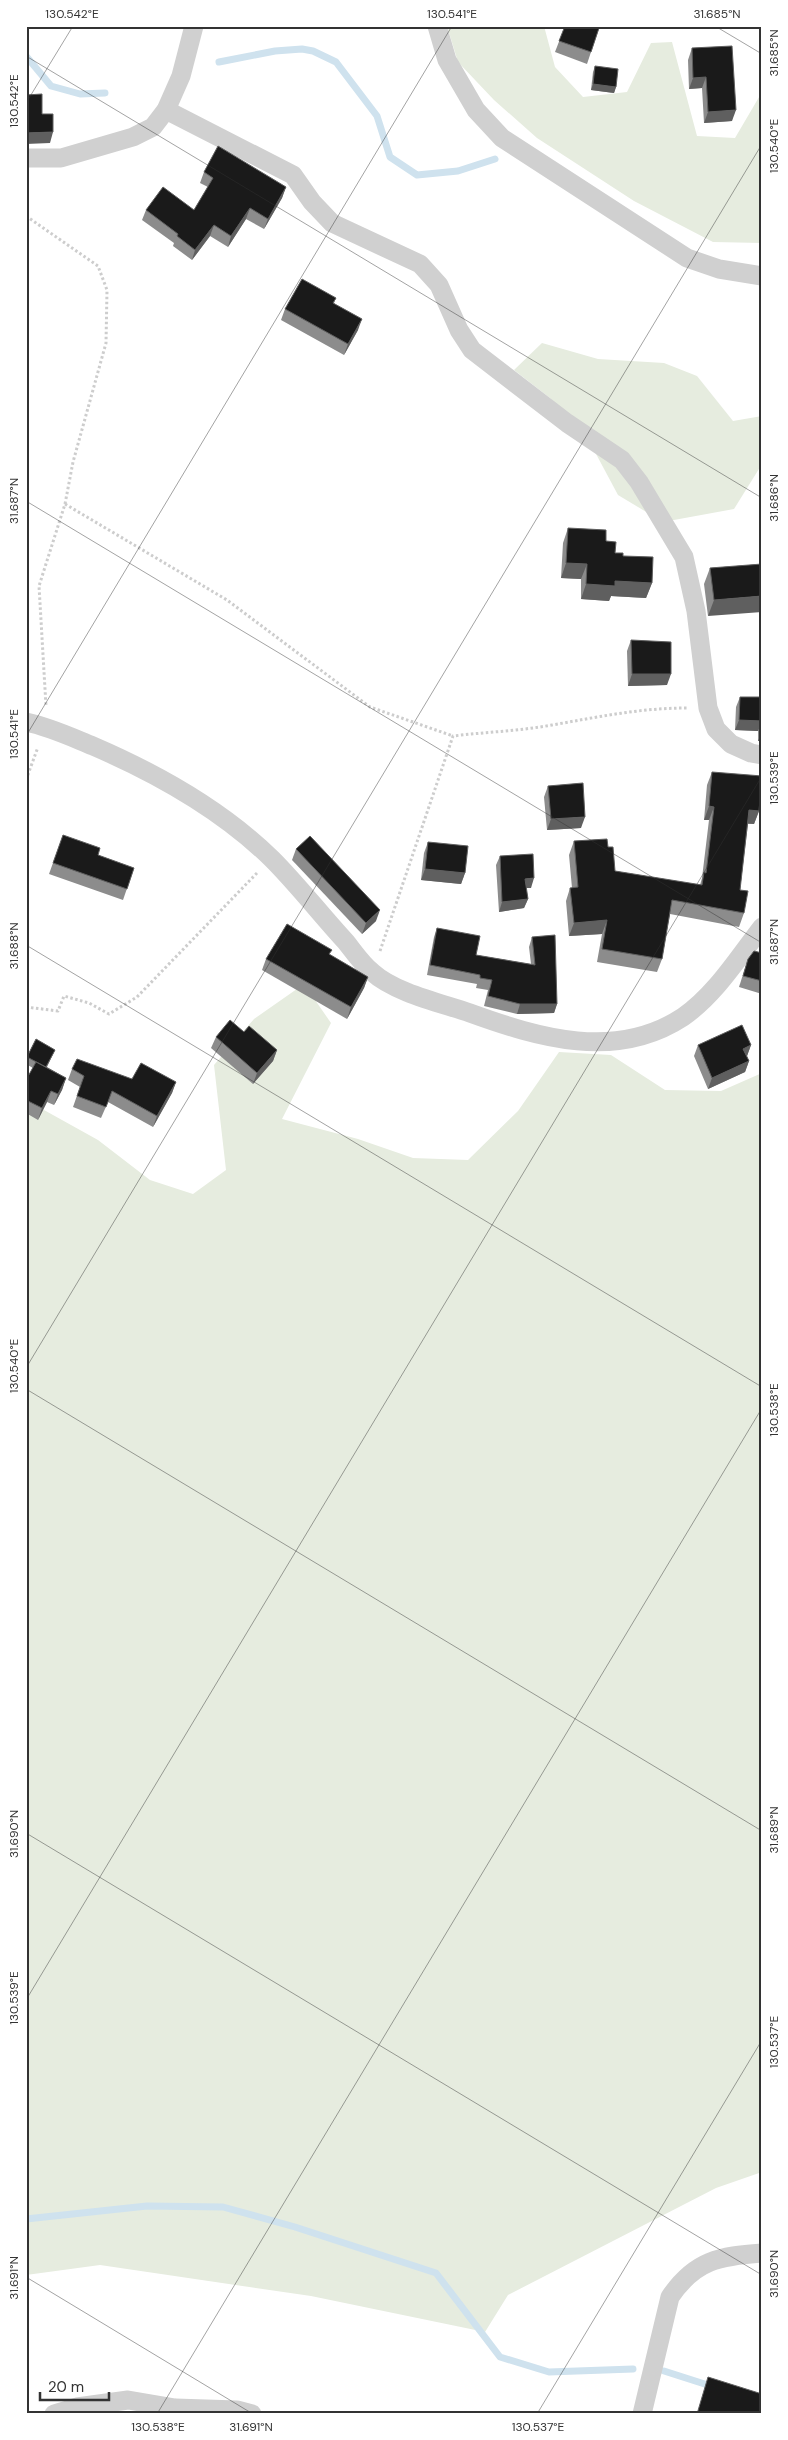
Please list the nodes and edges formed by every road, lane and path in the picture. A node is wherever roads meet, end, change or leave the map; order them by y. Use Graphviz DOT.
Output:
graph roads {
  1 [pos="194,26"];
  2 [pos="437,26"];
  3 [pos="166,110"];
  4 [pos="26,158"];
  5 [pos="26,216"];
  6 [pos="762,276"];
  7 [pos="65,504"];
  8 [pos="708,708"];
  9 [pos="26,722"];
  10 [pos="45,726"];
  11 [pos="453,736"];
  12 [pos="762,754"];
  13 [pos="26,780"];
  14 [pos="271,859"];
  15 [pos="762,927"];
  16 [pos="373,973"];
  17 [pos="26,1007"];
  18 [pos="762,2253"];
  19 [pos="54,2414"];
  20 [pos="252,2414"];
  21 [pos="642,2414"];
  1 -- 3 [label="street"];
  2 -- 6 [label="street"];
  3 -- 4 [label="street"];
  3 -- 8 [label="street"];
  5 -- 7 [label="path"];
  7 -- 10 [label="path"];
  7 -- 11 [label="path"];
  8 -- 11 [label="path"];
  8 -- 12 [label="street"];
  9 -- 10 [label="street"];
  10 -- 13 [label="path"];
  10 -- 14 [label="street"];
  11 -- 16 [label="path"];
  14 -- 16 [label="street"];
  14 -- 17 [label="path"];
  15 -- 16 [label="street"];
  18 -- 21 [label="street"];
  19 -- 20 [label="street"];
}
